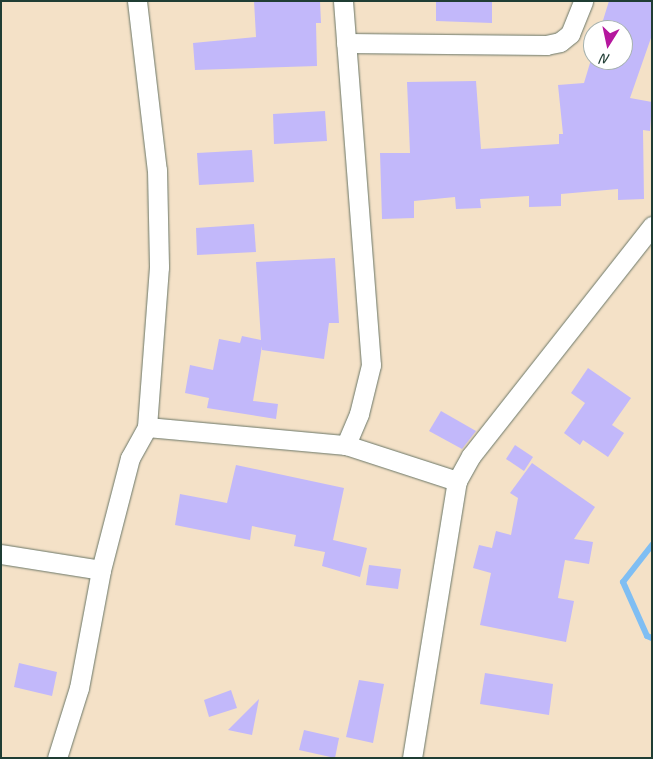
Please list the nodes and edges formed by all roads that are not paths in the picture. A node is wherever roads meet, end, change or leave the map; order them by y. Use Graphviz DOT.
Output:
graph roads {
  1 [pos="137,1"];
  2 [pos="343,1"];
  3 [pos="583,1"];
  4 [pos="346,43"];
  5 [pos="652,226"];
  6 [pos="147,426"];
  7 [pos="346,445"];
  8 [pos="457,480"];
  9 [pos="1,554"];
  10 [pos="101,570"];
  11 [pos="57,758"];
  12 [pos="412,758"];
  1 -- 6 [label="street"];
  2 -- 4 [label="street"];
  3 -- 4 [label="street"];
  4 -- 7 [label="street"];
  5 -- 8 [label="street"];
  6 -- 7 [label="street"];
  6 -- 10 [label="street"];
  7 -- 8 [label="street"];
  8 -- 12 [label="street"];
  9 -- 10 [label="street"];
  10 -- 11 [label="street"];
}
